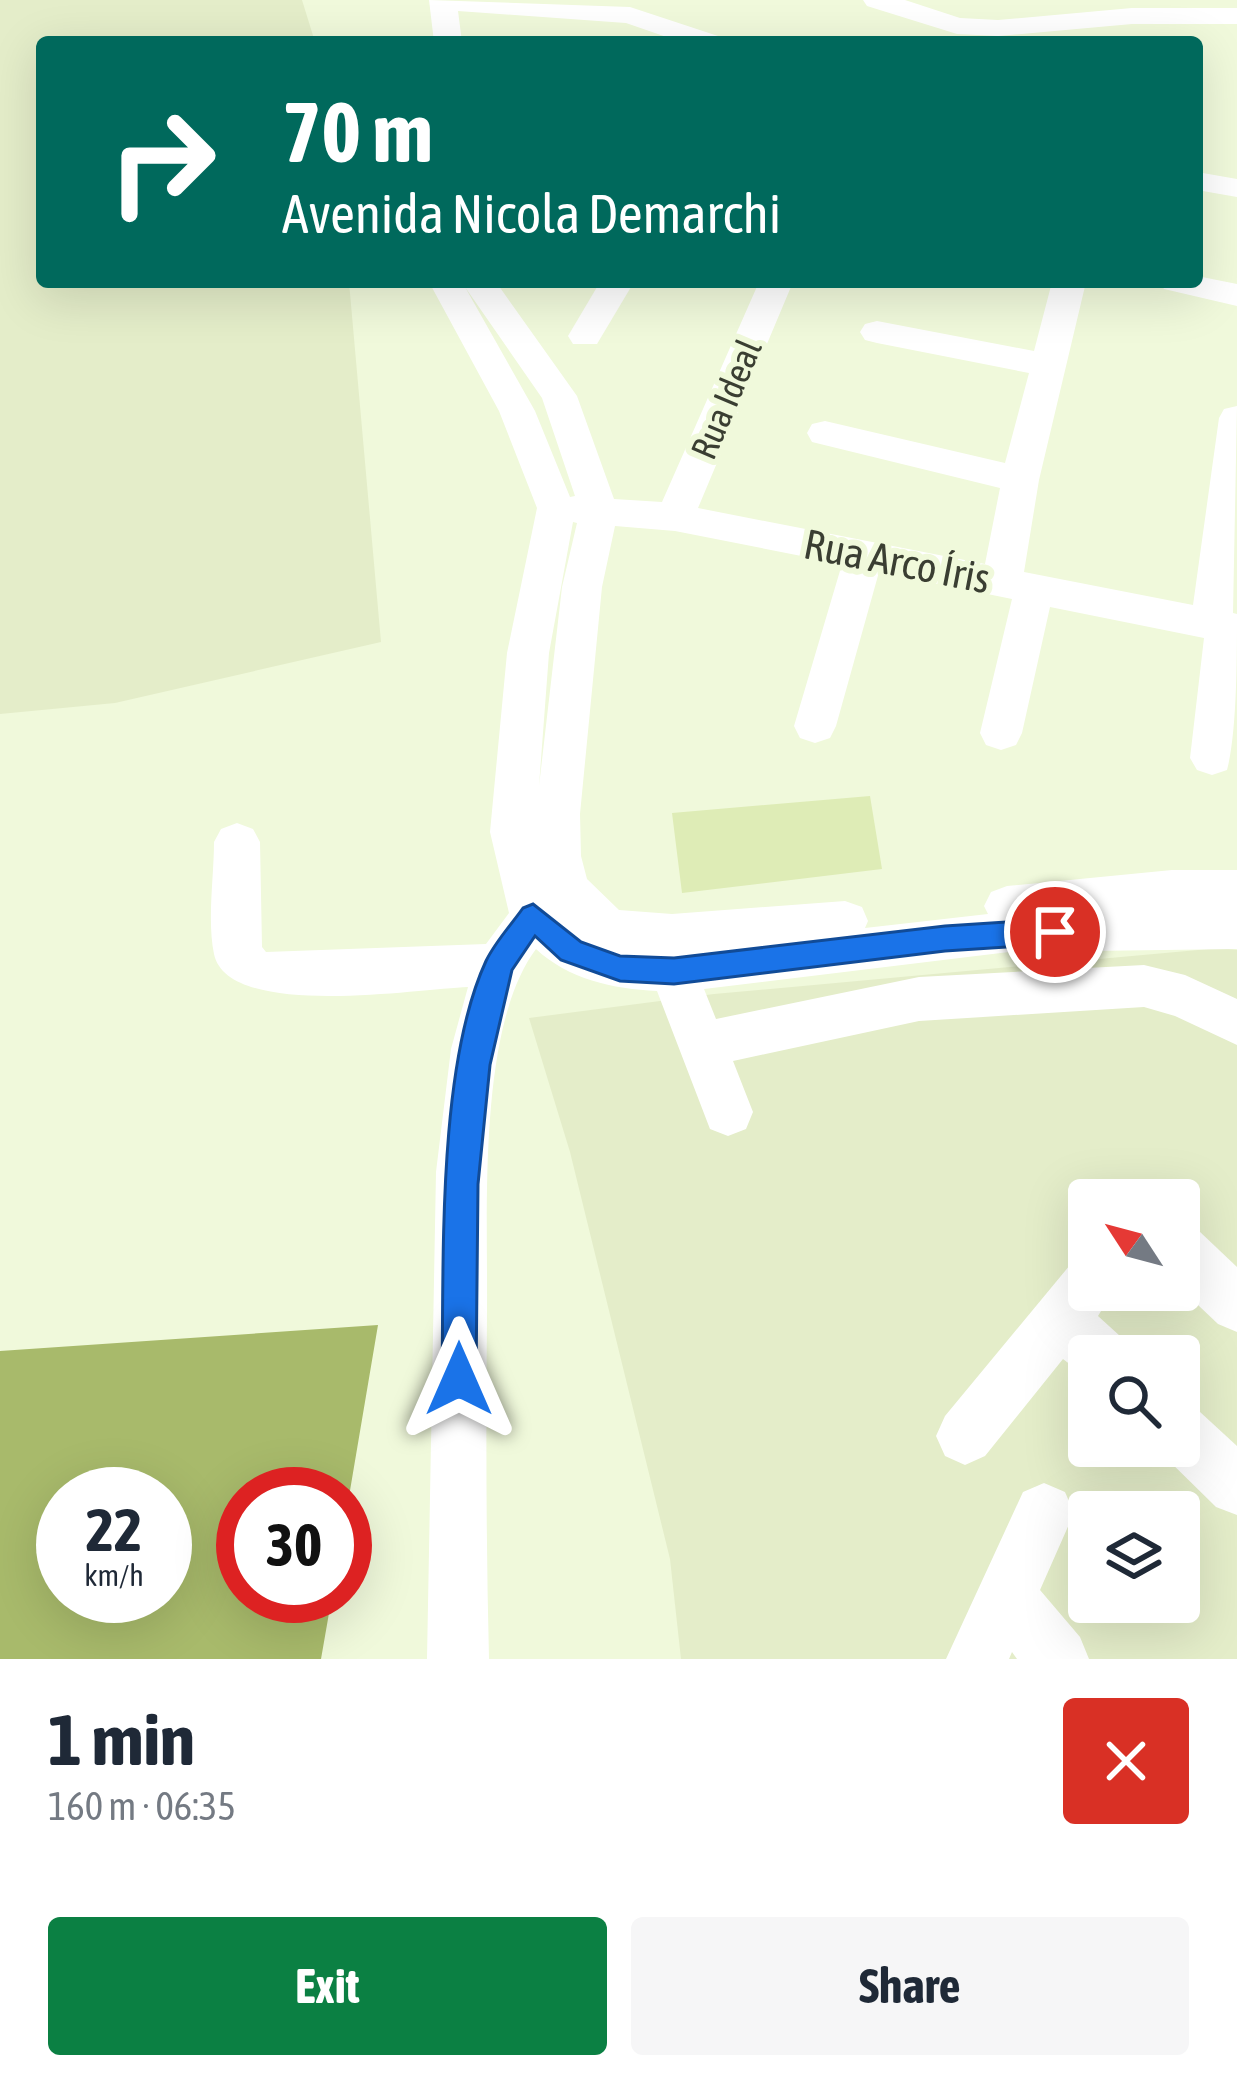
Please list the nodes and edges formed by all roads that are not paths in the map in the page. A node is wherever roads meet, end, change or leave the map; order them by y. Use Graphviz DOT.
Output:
graph roads {
  1 [pos="877,0"];
  2 [pos="443,1"];
  3 [pos="1237,16"];
  4 [pos="447,36"];
  5 [pos="691,36"];
  6 [pos="1203,182"];
  7 [pos="1237,188"];
  8 [pos="449,288"];
  9 [pos="483,288"];
  10 [pos="613,288"];
  11 [pos="773,288"];
  12 [pos="1067,288"];
  13 [pos="1203,288"];
  14 [pos="1237,295"];
  15 [pos="878,332"];
  16 [pos="585,336"];
  17 [pos="1047,365"];
  18 [pos="1237,418"];
  19 [pos="825,433"];
  20 [pos="1020,480"];
  21 [pos="578,509"];
  22 [pos="675,517"];
  23 [pos="865,554"];
  24 [pos="1018,585"];
  25 [pos="1225,627"];
  26 [pos="815,726"];
  27 [pos="1000,733"];
  28 [pos="1212,758"];
  29 [pos="237,842"];
  30 [pos="1237,890"];
  31 [pos="550,903"];
  32 [pos="1237,929"];
  33 [pos="500,964"];
  34 [pos="674,971"];
  35 [pos="1237,1023"];
  36 [pos="700,1045"];
  37 [pos="728,1112"];
  38 [pos="1200,1269"];
  39 [pos="1237,1305"];
  40 [pos="1083,1320"];
  41 [pos="964,1436"];
  42 [pos="1200,1451"];
  43 [pos="1237,1486"];
  44 [pos="1044,1513"];
  45 [pos="1006,1598"];
  46 [pos="458,1659"];
  47 [pos="977,1659"];
  48 [pos="1058,1659"];
  1 -- 3 [label="street"];
  2 -- 4 [label="street"];
  2 -- 5 [label="street"];
  6 -- 7 [label="street"];
  8 -- 21 [label="street"];
  9 -- 21 [label="street"];
  10 -- 16 [label="street"];
  11 -- 22 [label="street, Rua Ideal"];
  12 -- 17 [label="street"];
  13 -- 14 [label="street"];
  15 -- 17 [label="street"];
  17 -- 20 [label="street"];
  18 -- 25 [label="street"];
  19 -- 20 [label="street"];
  20 -- 24 [label="street"];
  21 -- 22 [label="street, Rua Arco Íris"];
  21 -- 31 [label="street"];
  22 -- 23 [label="street, Rua Arco Íris"];
  23 -- 24 [label="street, Rua Arco Íris"];
  23 -- 26 [label="street"];
  24 -- 25 [label="street, Rua Arco Íris"];
  24 -- 27 [label="street"];
  25 -- 28 [label="street"];
  29 -- 33 [label="street"];
  30 -- 31 [label="street"];
  31 -- 33 [label="street"];
  31 -- 34 [label="street"];
  32 -- 34 [label="street"];
  33 -- 46 [label="street"];
  34 -- 36 [label="street"];
  35 -- 36 [label="street"];
  36 -- 37 [label="street"];
  38 -- 39 [label="street"];
  40 -- 41 [label="street"];
  42 -- 43 [label="street"];
  44 -- 45 [label="street"];
  45 -- 47 [label="street"];
  45 -- 48 [label="street"];
}
